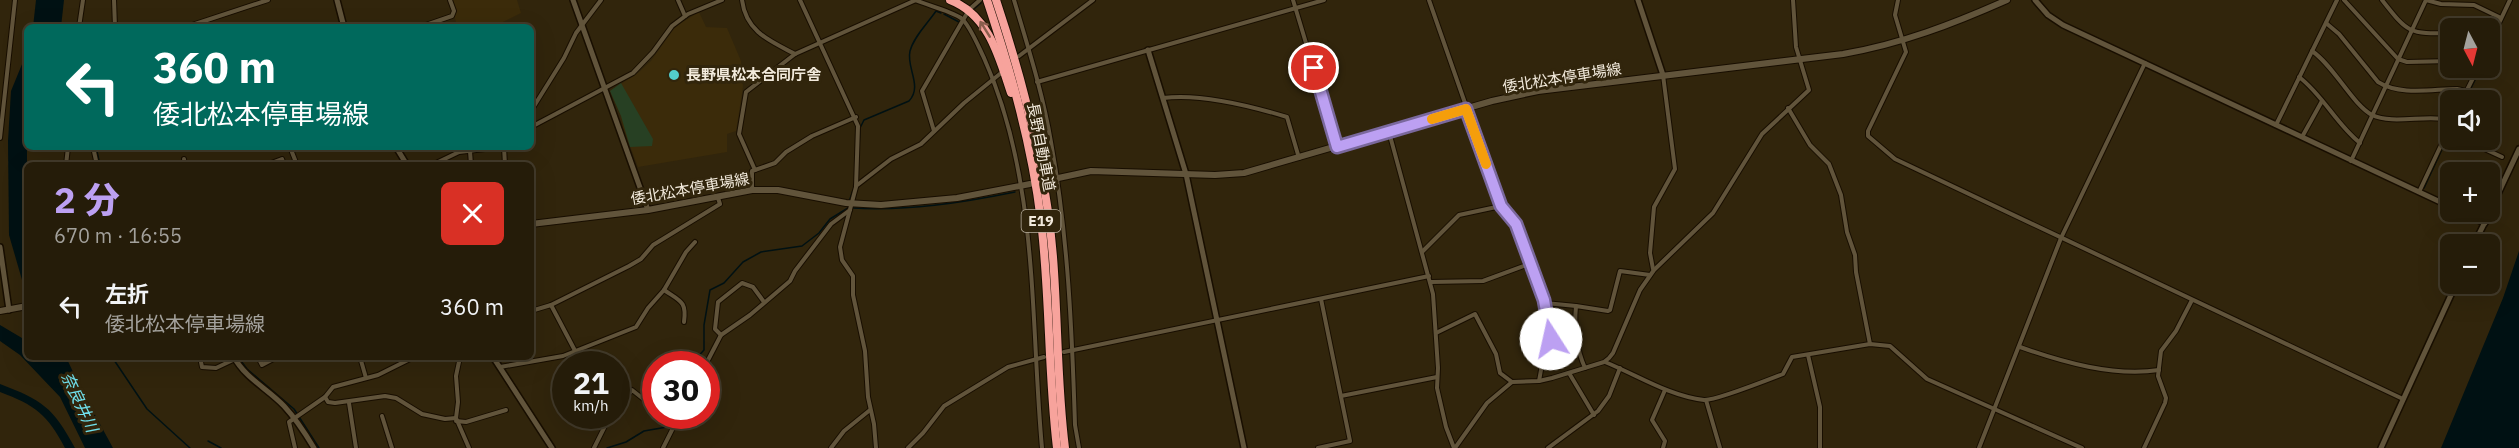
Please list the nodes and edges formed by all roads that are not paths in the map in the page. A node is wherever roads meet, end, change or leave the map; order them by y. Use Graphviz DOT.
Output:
graph roads {
  1 [pos="15,0"];
  2 [pos="83,0"];
  3 [pos="114,0"];
  4 [pos="268,0"];
  5 [pos="337,0"];
  6 [pos="450,0"];
  7 [pos="573,0"];
  8 [pos="601,0"];
  9 [pos="678,0"];
  10 [pos="722,0"];
  11 [pos="742,0"];
  12 [pos="800,0"];
  13 [pos="915,0"];
  14 [pos="950,0"];
  15 [pos="980,0"];
  16 [pos="987,0"];
  17 [pos="997,0"];
  18 [pos="1014,0"];
  19 [pos="1093,0"];
  20 [pos="1293,0"];
  21 [pos="1324,0"];
  22 [pos="1429,0"];
  23 [pos="1638,0"];
  24 [pos="1793,0"];
  25 [pos="1898,0"];
  26 [pos="2007,0"];
  27 [pos="2035,0"];
  28 [pos="2337,0"];
  29 [pos="2344,0"];
  30 [pos="2382,0"];
  31 [pos="2426,0"];
  32 [pos="2510,0"];
  33 [pos="972,7"];
  34 [pos="1296,8"];
  35 [pos="685,16"];
  36 [pos="964,17"];
  37 [pos="2501,18"];
  38 [pos="2326,23"];
  39 [pos="80,24"];
  40 [pos="115,24"];
  41 [pos="195,24"];
  42 [pos="343,24"];
  43 [pos="429,24"];
  44 [pos="582,25"];
  45 [pos="2411,31"];
  46 [pos="2440,33"];
  47 [pos="1904,41"];
  48 [pos="820,43"];
  49 [pos="1028,49"];
  50 [pos="1148,50"];
  51 [pos="2312,51"];
  52 [pos="795,54"];
  53 [pos="1019,56"];
  54 [pos="1798,59"];
  55 [pos="2398,59"];
  56 [pos="2440,61"];
  57 [pos="2145,63"];
  58 [pos="1000,73"];
  59 [pos="1663,75"];
  60 [pos="2299,77"];
  61 [pos="993,79"];
  62 [pos="1036,82"];
  63 [pos="2386,87"];
  64 [pos="604,89"];
  65 [pos="2462,90"];
  66 [pos="1163,98"];
  67 [pos="2322,101"];
  68 [pos="534,107"];
  69 [pos="1788,108"];
  70 [pos="1466,109"];
  71 [pos="2373,115"];
  72 [pos="856,117"];
  73 [pos="2440,117"];
  74 [pos="534,125"];
  75 [pos="2276,125"];
  76 [pos="934,131"];
  77 [pos="1389,132"];
  78 [pos="2302,137"];
  79 [pos="0,138"];
  80 [pos="2360,143"];
  81 [pos="1337,147"];
  82 [pos="2519,149"];
  83 [pos="478,150"];
  84 [pos="2440,150"];
  85 [pos="2490,150"];
  86 [pos="470,151"];
  87 [pos="2502,157"];
  88 [pos="184,159"];
  89 [pos="1300,159"];
  90 [pos="2352,160"];
  91 [pos="184,162"];
  92 [pos="438,162"];
  93 [pos="471,162"];
  94 [pos="1032,163"];
  95 [pos="755,170"];
  96 [pos="1186,174"];
  97 [pos="1057,178"];
  98 [pos="1049,180"];
  99 [pos="1030,184"];
  100 [pos="1022,186"];
  101 [pos="856,187"];
  102 [pos="752,190"];
  103 [pos="2500,190"];
  104 [pos="2420,192"];
  105 [pos="718,198"];
  106 [pos="2440,202"];
  107 [pos="1501,206"];
  108 [pos="851,207"];
  109 [pos="648,210"];
  110 [pos="2485,223"];
  111 [pos="534,224"];
  112 [pos="2479,234"];
  113 [pos="2061,238"];
  114 [pos="695,242"];
  115 [pos="0,247"];
  116 [pos="1422,252"];
  117 [pos="1529,264"];
  118 [pos="1654,270"];
  119 [pos="1650,275"];
  120 [pos="1429,276"];
  121 [pos="1431,282"];
  122 [pos="664,290"];
  123 [pos="2451,294"];
  124 [pos="1321,299"];
  125 [pos="2192,300"];
  126 [pos="764,302"];
  127 [pos="1545,303"];
  128 [pos="551,305"];
  129 [pos="1576,306"];
  130 [pos="24,307"];
  131 [pos="11,309"];
  132 [pos="534,309"];
  133 [pos="0,311"];
  134 [pos="1218,320"];
  135 [pos="684,322"];
  136 [pos="1436,333"];
  137 [pos="722,335"];
  138 [pos="1870,344"];
  139 [pos="2020,348"];
  140 [pos="1072,350"];
  141 [pos="573,351"];
  142 [pos="713,351"];
  143 [pos="1064,352"];
  144 [pos="1808,355"];
  145 [pos="1044,357"];
  146 [pos="552,358"];
  147 [pos="1037,359"];
  148 [pos="201,360"];
  149 [pos="230,360"];
  150 [pos="235,360"];
  151 [pos="260,360"];
  152 [pos="271,360"];
  153 [pos="361,360"];
  154 [pos="408,360"];
  155 [pos="459,360"];
  156 [pos="495,360"];
  157 [pos="1604,362"];
  158 [pos="499,367"];
  159 [pos="1585,368"];
  160 [pos="1620,368"];
  161 [pos="2159,370"];
  162 [pos="1569,373"];
  163 [pos="1437,377"];
  164 [pos="366,378"];
  165 [pos="1539,381"];
  166 [pos="1512,382"];
  167 [pos="1665,390"];
  168 [pos="630,392"];
  169 [pos="1341,396"];
  170 [pos="325,397"];
  171 [pos="642,398"];
  172 [pos="2403,399"];
  173 [pos="1706,400"];
  174 [pos="349,403"];
  175 [pos="506,410"];
  176 [pos="870,410"];
  177 [pos="1995,410"];
  178 [pos="1594,415"];
  179 [pos="382,416"];
  180 [pos="298,417"];
  181 [pos="456,419"];
  182 [pos="604,429"];
  183 [pos="673,429"];
  184 [pos="295,448"];
  185 [pos="314,448"];
  186 [pos="356,448"];
  187 [pos="392,448"];
  188 [pos="469,448"];
  189 [pos="552,448"];
  190 [pos="594,448"];
  191 [pos="663,448"];
  192 [pos="831,448"];
  193 [pos="876,448"];
  194 [pos="908,448"];
  195 [pos="1042,448"];
  196 [pos="1057,448"];
  197 [pos="1065,448"];
  198 [pos="1078,448"];
  199 [pos="1244,448"];
  200 [pos="1318,448"];
  201 [pos="1454,448"];
  202 [pos="1548,448"];
  203 [pos="1663,448"];
  204 [pos="1720,448"];
  205 [pos="1820,448"];
  206 [pos="1979,448"];
  207 [pos="2082,448"];
  208 [pos="2144,448"];
  209 [pos="2381,448"];
  1 -- 79 [label="street"];
  2 -- 39 [label="street"];
  3 -- 40 [label="street"];
  4 -- 41 [label="street"];
  5 -- 42 [label="street"];
  6 -- 43 [label="street"];
  7 -- 44 [label="street"];
  8 -- 44 [label="street"];
  9 -- 35 [label="street"];
  10 -- 35 [label="street"];
  11 -- 52 [label="street"];
  12 -- 48 [label="street"];
  13 -- 36 [label="street"];
  13 -- 48 [label="street"];
  94 -- 14 [label="highway, one-way"];
  15 -- 33 [label="street"];
  16 -- 94 [label="highway, 長野自動車道 / E19"];
  17 -- 197 [label="highway, 長野自動車道 / E19"];
  18 -- 49 [label="street"];
  19 -- 49 [label="street"];
  20 -- 34 [label="street"];
  21 -- 34 [label="street"];
  22 -- 70 [label="street"];
  23 -- 59 [label="street"];
  24 -- 54 [label="street"];
  25 -- 47 [label="street"];
  26 -- 47 [label="main road, 倭北松本停車場線"];
  27 -- 57 [label="street"];
  28 -- 38 [label="street"];
  29 -- 55 [label="street"];
  30 -- 45 [label="street"];
  31 -- 37 [label="street"];
  31 -- 45 [label="street"];
  32 -- 37 [label="street"];
  34 -- 50 [label="street"];
  34 -- 81 [label="street"];
  35 -- 64 [label="street"];
  36 -- 61 [label="street"];
  36 -- 76 [label="street"];
  38 -- 51 [label="street"];
  38 -- 63 [label="street"];
  44 -- 64 [label="street"];
  44 -- 68 [label="street"];
  45 -- 46 [label="street"];
  45 -- 55 [label="street"];
  47 -- 54 [label="main road, 倭北松本停車場線"];
  47 -- 113 [label="street"];
  48 -- 52 [label="street"];
  48 -- 72 [label="street"];
  49 -- 53 [label="street"];
  49 -- 62 [label="street"];
  50 -- 62 [label="street"];
  50 -- 66 [label="street"];
  51 -- 60 [label="street"];
  51 -- 71 [label="street"];
  52 -- 95 [label="street"];
  54 -- 59 [label="main road, 倭北松本停車場線"];
  54 -- 69 [label="street"];
  55 -- 56 [label="street"];
  55 -- 63 [label="street"];
  57 -- 75 [label="street"];
  57 -- 113 [label="street"];
  58 -- 61 [label="street"];
  59 -- 70 [label="main road, 倭北松本停車場線"];
  59 -- 118 [label="street"];
  60 -- 67 [label="street"];
  60 -- 75 [label="street"];
  61 -- 76 [label="street"];
  61 -- 100 [label="street"];
  62 -- 97 [label="street"];
  63 -- 65 [label="street"];
  63 -- 71 [label="street"];
  64 -- 74 [label="street"];
  64 -- 109 [label="street"];
  66 -- 89 [label="street"];
  66 -- 96 [label="street"];
  67 -- 78 [label="street"];
  67 -- 80 [label="street"];
  69 -- 118 [label="street"];
  69 -- 138 [label="street"];
  70 -- 77 [label="main road, 倭北松本停車場線"];
  70 -- 107 [label="street"];
  71 -- 73 [label="street"];
  71 -- 80 [label="street"];
  72 -- 95 [label="street"];
  72 -- 101 [label="street"];
  75 -- 78 [label="street"];
  76 -- 101 [label="street"];
  77 -- 81 [label="main road, 倭北松本停車場線"];
  77 -- 116 [label="street"];
  78 -- 90 [label="street"];
  80 -- 90 [label="street"];
  81 -- 89 [label="main road, 倭北松本停車場線"];
  82 -- 103 [label="street"];
  83 -- 86 [label="street"];
  84 -- 104 [label="street"];
  85 -- 87 [label="street"];
  86 -- 92 [label="street"];
  86 -- 93 [label="street"];
  88 -- 91 [label="street"];
  89 -- 96 [label="main road, 倭北松本停車場線"];
  90 -- 104 [label="street"];
  94 -- 196 [label="highway, 長野自動車道 / E19"];
  95 -- 102 [label="street"];
  96 -- 97 [label="main road, 倭北松本停車場線"];
  96 -- 134 [label="street"];
  97 -- 98 [label="main road, 倭北松本停車場線"];
  97 -- 140 [label="street"];
  99 -- 100 [label="main road, 倭北松本停車場線"];
  100 -- 108 [label="main road, 倭北松本停車場線"];
  100 -- 147 [label="street"];
  101 -- 108 [label="street"];
  102 -- 105 [label="main road, 倭北松本停車場線"];
  102 -- 108 [label="main road, 倭北松本停車場線"];
  104 -- 106 [label="street"];
  105 -- 109 [label="main road, 倭北松本停車場線"];
  105 -- 128 [label="street"];
  107 -- 116 [label="street"];
  107 -- 117 [label="street"];
  108 -- 126 [label="street"];
  108 -- 176 [label="street"];
  109 -- 111 [label="main road, 倭北松本停車場線"];
  110 -- 112 [label="street"];
  113 -- 125 [label="street"];
  113 -- 139 [label="street"];
  114 -- 122 [label="street"];
  115 -- 131 [label="street"];
  116 -- 120 [label="street"];
  117 -- 121 [label="street"];
  117 -- 127 [label="street"];
  118 -- 119 [label="street"];
  119 -- 129 [label="street"];
  119 -- 157 [label="street"];
  120 -- 121 [label="street"];
  120 -- 124 [label="street"];
  121 -- 136 [label="street"];
  122 -- 135 [label="street"];
  122 -- 141 [label="street"];
  123 -- 172 [label="street"];
  124 -- 134 [label="street"];
  124 -- 169 [label="street"];
  125 -- 161 [label="street"];
  125 -- 172 [label="street"];
  126 -- 137 [label="street"];
  126 -- 137 [label="street"];
  127 -- 129 [label="street"];
  127 -- 165 [label="street"];
  128 -- 132 [label="street"];
  128 -- 141 [label="street"];
  129 -- 159 [label="street"];
  130 -- 131 [label="main road"];
  131 -- 133 [label="main road"];
  134 -- 140 [label="street"];
  134 -- 199 [label="street"];
  136 -- 163 [label="street"];
  136 -- 166 [label="street"];
  137 -- 142 [label="street"];
  138 -- 144 [label="street"];
  138 -- 177 [label="street"];
  139 -- 161 [label="street"];
  139 -- 177 [label="street"];
  140 -- 143 [label="street"];
  140 -- 198 [label="street"];
  144 -- 173 [label="street"];
  144 -- 205 [label="street"];
  145 -- 147 [label="street"];
  146 -- 158 [label="street"];
  147 -- 194 [label="street"];
  147 -- 195 [label="street"];
  148 -- 149 [label="street"];
  150 -- 180 [label="street"];
  151 -- 152 [label="street"];
  153 -- 164 [label="street"];
  154 -- 164 [label="street"];
  155 -- 181 [label="street"];
  156 -- 158 [label="street"];
  157 -- 159 [label="street"];
  157 -- 160 [label="street"];
  158 -- 189 [label="street"];
  159 -- 162 [label="street"];
  160 -- 167 [label="street"];
  160 -- 178 [label="street"];
  161 -- 208 [label="street"];
  162 -- 165 [label="street"];
  162 -- 178 [label="street"];
  163 -- 169 [label="street"];
  163 -- 201 [label="street"];
  164 -- 170 [label="street"];
  165 -- 166 [label="street"];
  166 -- 201 [label="street"];
  167 -- 173 [label="street"];
  167 -- 203 [label="street"];
  168 -- 171 [label="street"];
  169 -- 200 [label="street"];
  170 -- 174 [label="street"];
  170 -- 180 [label="street"];
  172 -- 209 [label="street"];
  173 -- 204 [label="street"];
  174 -- 181 [label="street"];
  174 -- 186 [label="street"];
  175 -- 181 [label="street"];
  176 -- 192 [label="street"];
  176 -- 193 [label="street"];
  177 -- 206 [label="street"];
  177 -- 207 [label="street"];
  178 -- 202 [label="street"];
  179 -- 187 [label="street"];
  180 -- 184 [label="street"];
  180 -- 185 [label="street"];
  181 -- 188 [label="street"];
  182 -- 190 [label="street"];
  183 -- 191 [label="street"];
}
